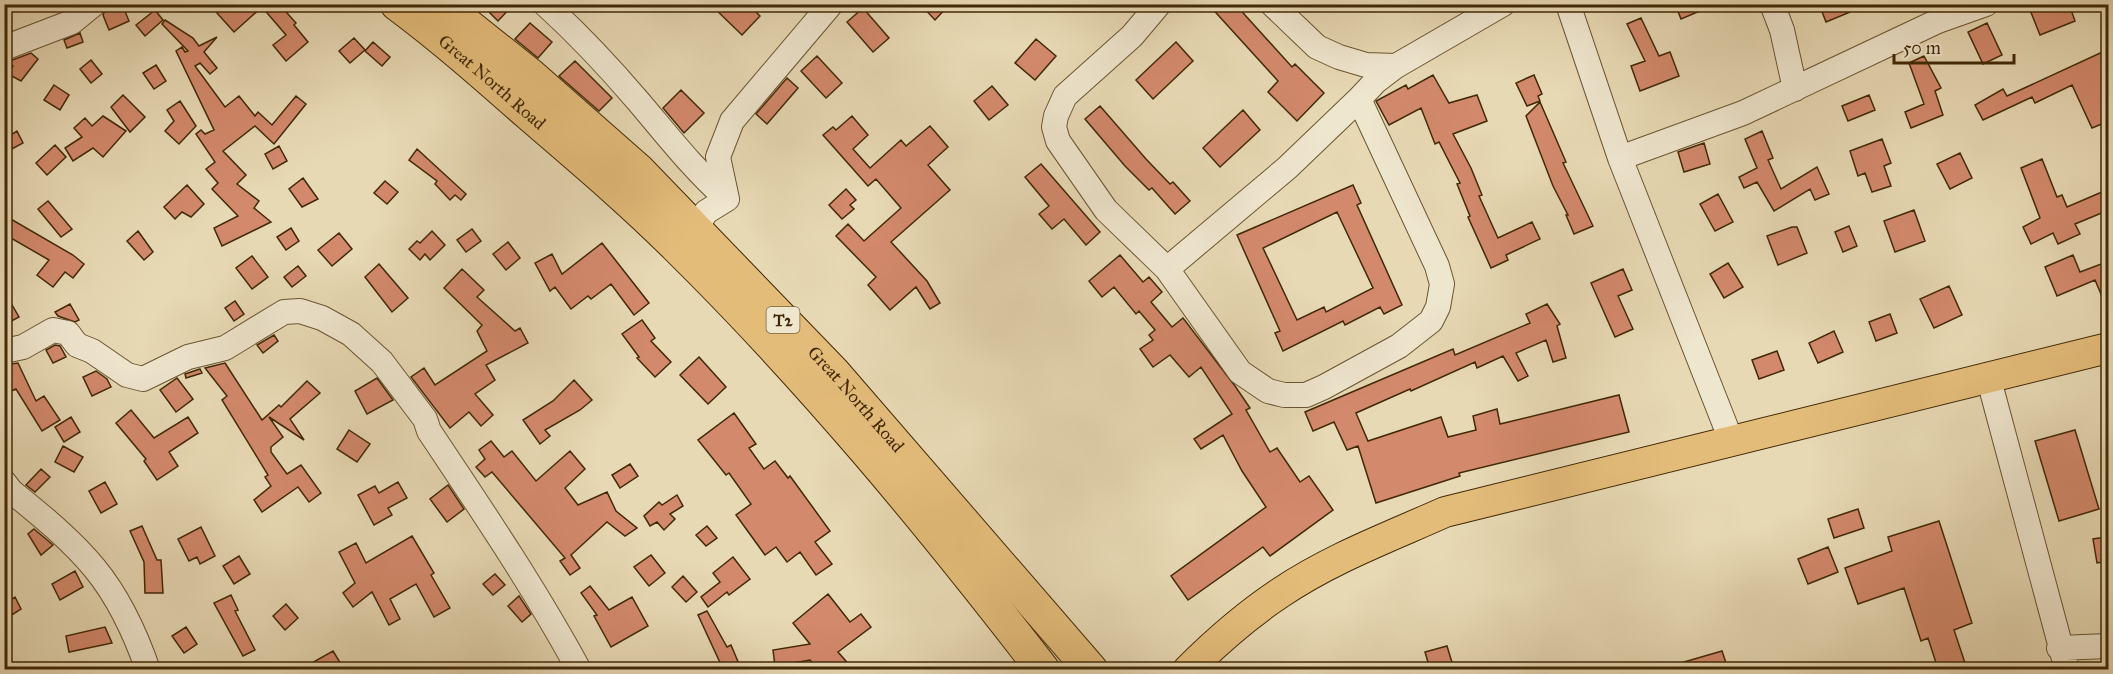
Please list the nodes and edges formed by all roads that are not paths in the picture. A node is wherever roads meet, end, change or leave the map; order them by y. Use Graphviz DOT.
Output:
graph roads {
  1 [pos="94,4"];
  2 [pos="398,4"];
  3 [pos="441,4"];
  4 [pos="545,4"];
  5 [pos="831,4"];
  6 [pos="1159,4"];
  7 [pos="1272,4"];
  8 [pos="1503,4"];
  9 [pos="1568,4"];
  10 [pos="1772,4"];
  11 [pos="1986,4"];
  12 [pos="4,48"];
  13 [pos="1396,66"];
  14 [pos="1795,89"];
  15 [pos="1359,99"];
  16 [pos="1620,158"];
  17 [pos="727,200"];
  18 [pos="695,230"];
  19 [pos="1167,269"];
  20 [pos="2109,348"];
  21 [pos="4,351"];
  22 [pos="1989,380"];
  23 [pos="1731,440"];
  24 [pos="4,482"];
  25 [pos="2109,646"];
  26 [pos="2063,659"];
  27 [pos="148,669"];
  28 [pos="579,669"];
  29 [pos="1043,669"];
  30 [pos="1091,669"];
  31 [pos="1188,669"];
  1 -- 12 [label="street"];
  2 -- 29 [label="highway, Great North Road / T2"];
  3 -- 18 [label="highway, Great North Road / T2"];
  4 -- 17 [label="street"];
  5 -- 17 [label="street"];
  6 -- 19 [label="street"];
  7 -- 13 [label="street"];
  8 -- 13 [label="street"];
  9 -- 16 [label="street"];
  10 -- 14 [label="street"];
  11 -- 14 [label="street"];
  13 -- 15 [label="street"];
  14 -- 16 [label="street"];
  15 -- 19 [label="street"];
  15 -- 19 [label="street"];
  16 -- 23 [label="street"];
  17 -- 18 [label="street"];
  18 -- 30 [label="highway, Great North Road / T2"];
  20 -- 22 [label="main road"];
  21 -- 28 [label="street"];
  22 -- 23 [label="main road"];
  22 -- 26 [label="street"];
  23 -- 31 [label="main road"];
  24 -- 27 [label="street"];
  25 -- 26 [label="street"];
}
